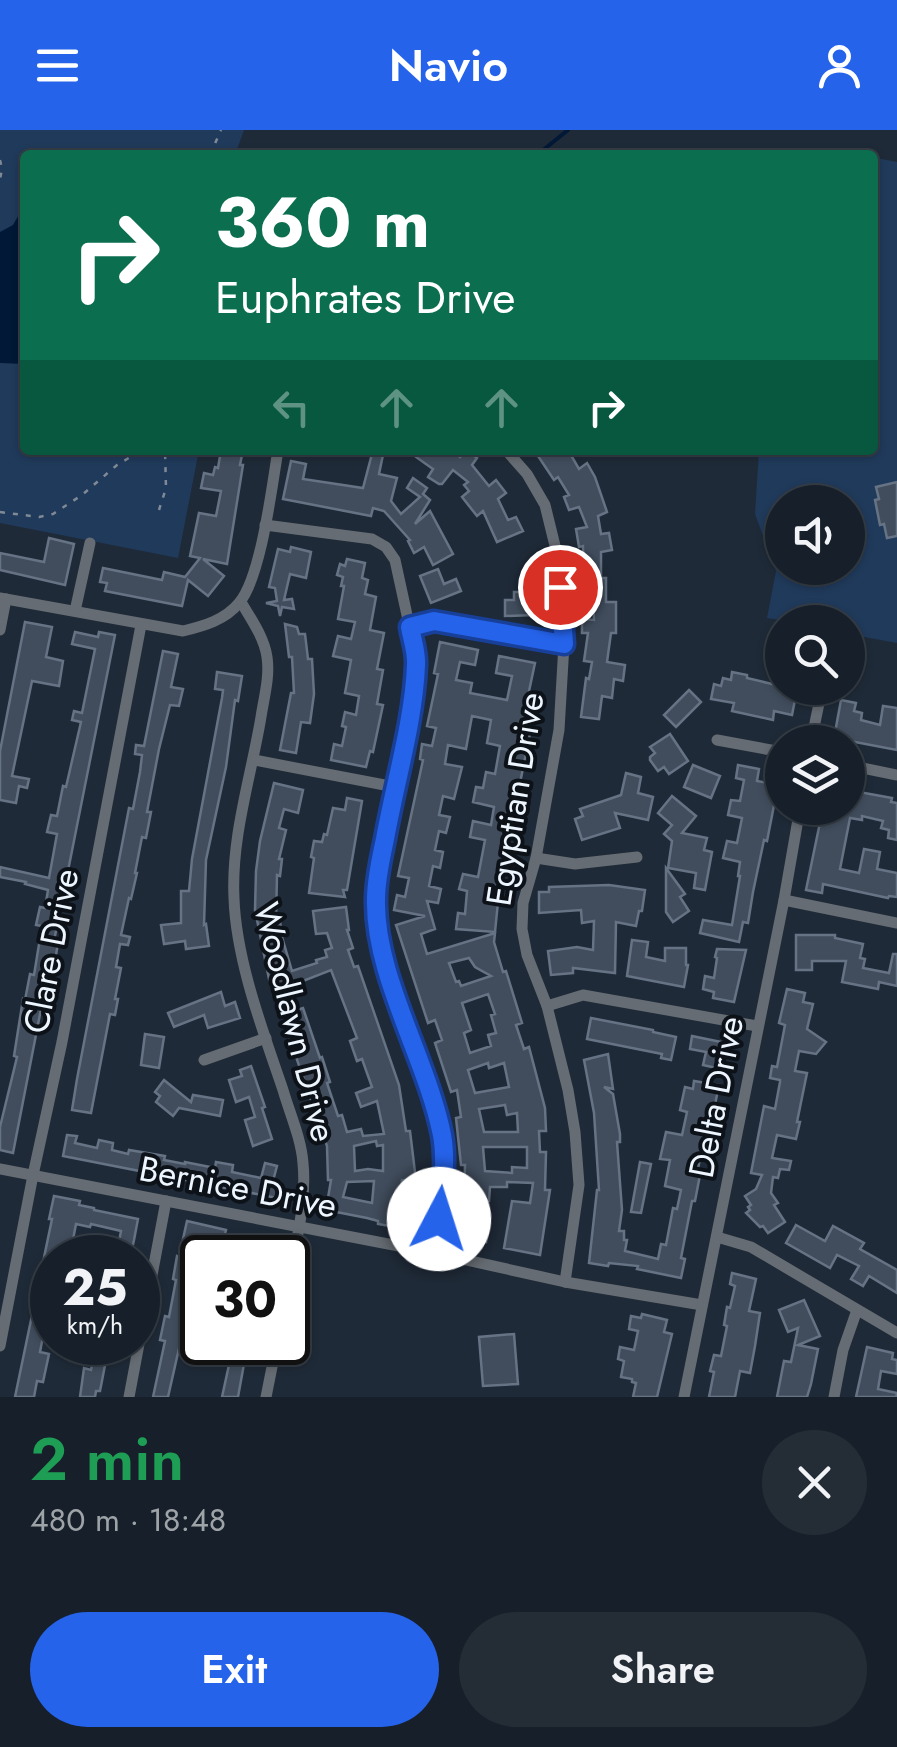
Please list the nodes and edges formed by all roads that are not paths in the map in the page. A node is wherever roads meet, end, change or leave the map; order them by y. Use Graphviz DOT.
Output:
graph roads {
  1 [pos="277,455"];
  2 [pos="510,455"];
  3 [pos="265,525"];
  4 [pos="90,543"];
  5 [pos="3,598"];
  6 [pos="241,602"];
  7 [pos="76,611"];
  8 [pos="141,625"];
  9 [pos="410,627"];
  10 [pos="0,630"];
  11 [pos="564,644"];
  12 [pos="717,740"];
  13 [pos="765,749"];
  14 [pos="254,760"];
  15 [pos="865,768"];
  16 [pos="897,775"];
  17 [pos="394,787"];
  18 [pos="797,825"];
  19 [pos="637,857"];
  20 [pos="536,858"];
  21 [pos="784,900"];
  22 [pos="897,922"];
  23 [pos="546,1006"];
  24 [pos="757,1026"];
  25 [pos="266,1038"];
  26 [pos="204,1060"];
  27 [pos="0,1168"];
  28 [pos="33,1175"];
  29 [pos="166,1201"];
  30 [pos="298,1227"];
  31 [pos="297,1235"];
  32 [pos="717,1237"];
  33 [pos="435,1253"];
  34 [pos="566,1282"];
  35 [pos="702,1304"];
  36 [pos="856,1310"];
  37 [pos="897,1332"];
  38 [pos="0,1346"];
  39 [pos="272,1365"];
  40 [pos="128,1397"];
  41 [pos="266,1397"];
  42 [pos="684,1397"];
  43 [pos="834,1397"];
  1 -- 3 [label="street"];
  2 -- 11 [label="street, Egyptian Drive"];
  3 -- 6 [label="street"];
  3 -- 9 [label="street"];
  4 -- 7 [label="street"];
  5 -- 7 [label="street"];
  5 -- 10 [label="street"];
  6 -- 8 [label="street"];
  6 -- 14 [label="street, Woodlawn Drive"];
  7 -- 8 [label="street"];
  8 -- 28 [label="street, Clare Drive"];
  9 -- 11 [label="street"];
  9 -- 17 [label="street"];
  11 -- 20 [label="street, Egyptian Drive"];
  12 -- 13 [label="street"];
  14 -- 17 [label="street"];
  14 -- 25 [label="street, Woodlawn Drive"];
  15 -- 16 [label="street"];
  17 -- 33 [label="street"];
  18 -- 21 [label="street, Delta Drive"];
  19 -- 20 [label="street"];
  20 -- 23 [label="street, Egyptian Drive"];
  21 -- 22 [label="street"];
  21 -- 24 [label="street, Delta Drive"];
  23 -- 24 [label="street"];
  23 -- 34 [label="street, Egyptian Drive"];
  24 -- 32 [label="street, Delta Drive"];
  25 -- 26 [label="street"];
  25 -- 30 [label="street, Woodlawn Drive"];
  27 -- 28 [label="street, Bernice Drive"];
  28 -- 29 [label="street, Bernice Drive"];
  28 -- 38 [label="street, Clare Drive"];
  29 -- 30 [label="street, Bernice Drive"];
  29 -- 40 [label="street"];
  30 -- 31 [label="street, Woodlawn Drive"];
  30 -- 33 [label="street, Bernice Drive"];
  32 -- 35 [label="street, Delta Drive"];
  32 -- 36 [label="street"];
  33 -- 34 [label="street, Bernice Drive"];
  34 -- 35 [label="street, Bernice Drive"];
  35 -- 42 [label="street, Delta Drive"];
  36 -- 37 [label="street"];
  36 -- 43 [label="street"];
  39 -- 41 [label="street"];
}
